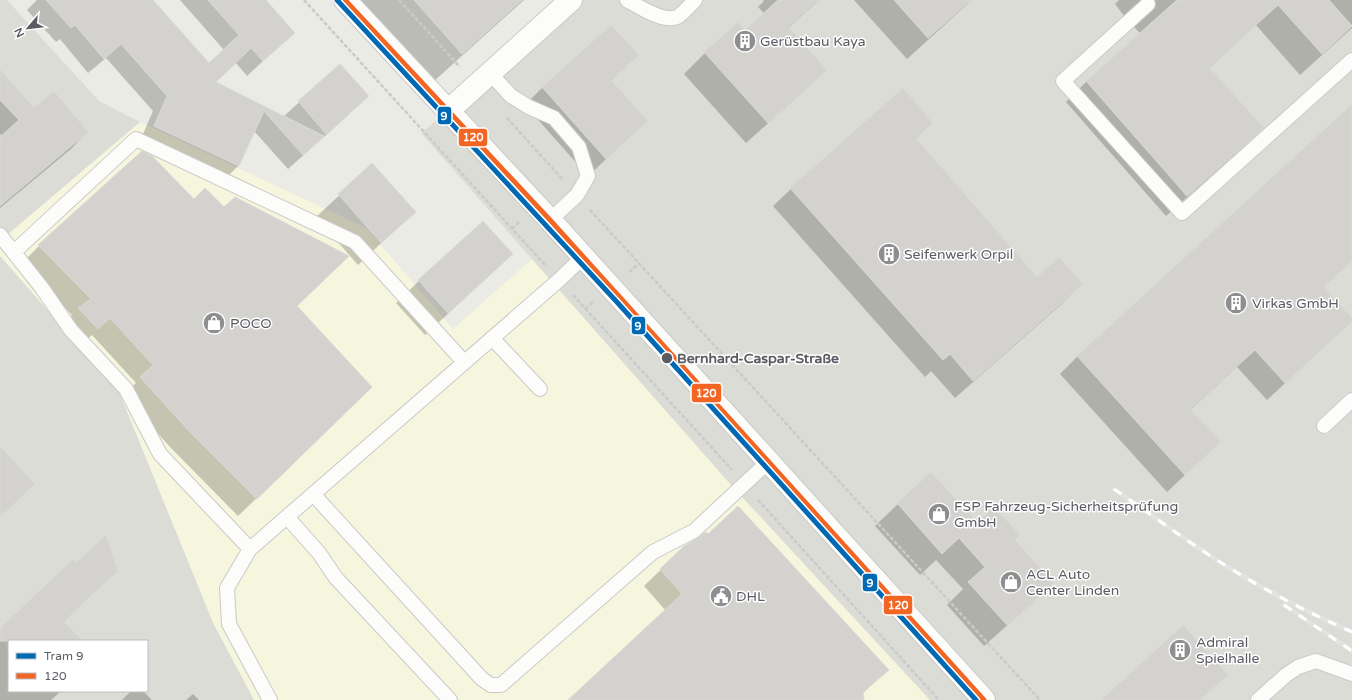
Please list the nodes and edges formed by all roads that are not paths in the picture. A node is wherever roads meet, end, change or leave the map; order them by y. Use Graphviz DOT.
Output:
graph roads {
  1 [pos="345,0"];
  2 [pos="571,0"];
  3 [pos="627,0"];
  4 [pos="695,0"];
  5 [pos="1148,4"];
  6 [pos="1352,60"];
  7 [pos="483,79"];
  8 [pos="448,111"];
  9 [pos="550,220"];
  10 [pos="0,235"];
  11 [pos="14,252"];
  12 [pos="583,257"];
  13 [pos="492,338"];
  14 [pos="464,362"];
  15 [pos="540,389"];
  16 [pos="1352,400"];
  17 [pos="1324,426"];
  18 [pos="768,462"];
  19 [pos="313,494"];
  20 [pos="287,517"];
  21 [pos="250,549"];
  22 [pos="1352,674"];
  23 [pos="270,700"];
  24 [pos="450,700"];
  25 [pos="984,700"];
  26 [pos="1258,700"];
  1 -- 8 [label="street"];
  2 -- 7 [label="street"];
  3 -- 4 [label="lane"];
  5 -- 6 [label="lane"];
  7 -- 8 [label="street"];
  7 -- 9 [label="lane"];
  8 -- 9 [label="street"];
  9 -- 12 [label="street"];
  10 -- 11 [label="lane"];
  11 -- 14 [label="lane"];
  11 -- 21 [label="lane"];
  12 -- 13 [label="lane"];
  12 -- 18 [label="street"];
  13 -- 14 [label="lane"];
  13 -- 15 [label="lane"];
  14 -- 19 [label="lane"];
  16 -- 17 [label="lane"];
  18 -- 19 [label="lane"];
  18 -- 25 [label="street"];
  19 -- 20 [label="lane"];
  20 -- 21 [label="lane"];
  20 -- 24 [label="lane"];
  21 -- 23 [label="lane"];
  22 -- 26 [label="lane"];
}
